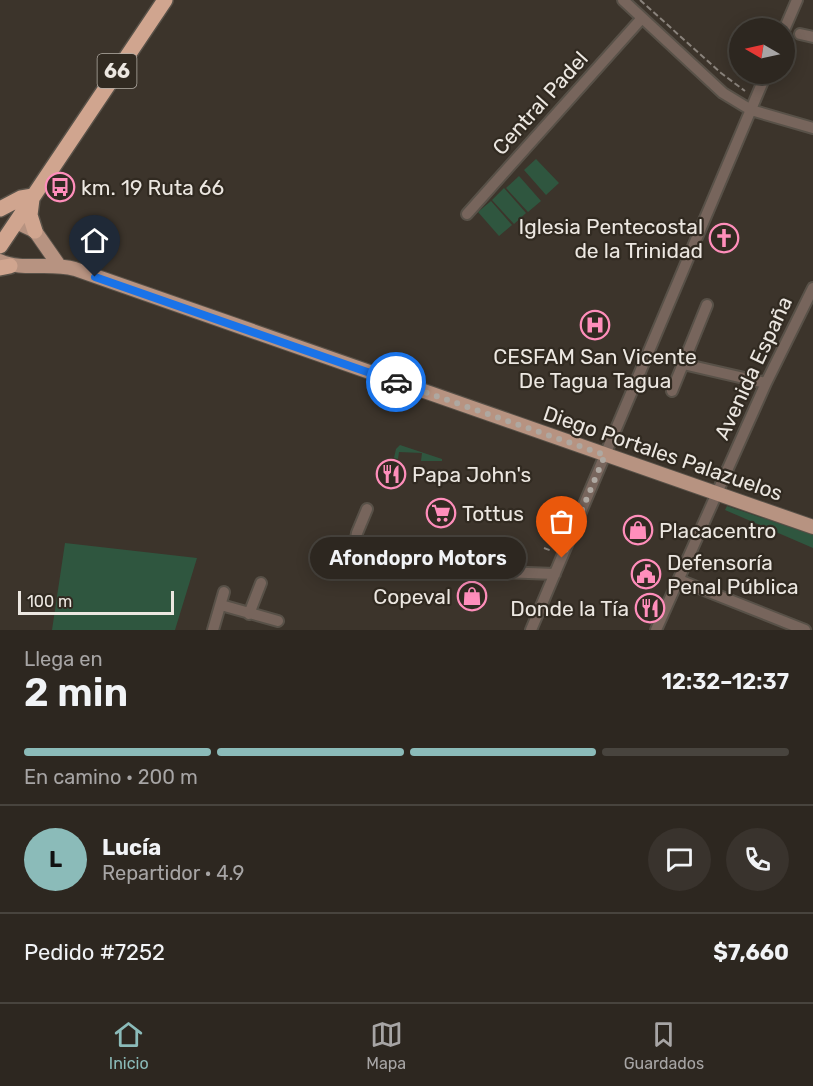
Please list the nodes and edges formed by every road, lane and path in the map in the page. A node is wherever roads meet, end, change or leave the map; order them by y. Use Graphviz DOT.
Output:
graph roads {
  1 [pos="165,0"];
  2 [pos="623,0"];
  3 [pos="640,0"];
  4 [pos="797,0"];
  5 [pos="642,18"];
  6 [pos="789,18"];
  7 [pos="800,34"];
  8 [pos="813,37"];
  9 [pos="762,84"];
  10 [pos="745,91"];
  11 [pos="751,110"];
  12 [pos="813,128"];
  13 [pos="33,196"];
  14 [pos="0,208"];
  15 [pos="467,214"];
  16 [pos="0,215"];
  17 [pos="16,222"];
  18 [pos="35,231"];
  19 [pos="0,246"];
  20 [pos="58,264"];
  21 [pos="3,265"];
  22 [pos="813,288"];
  23 [pos="707,305"];
  24 [pos="808,310"];
  25 [pos="684,364"];
  26 [pos="766,383"];
  27 [pos="672,391"];
  28 [pos="605,455"];
  29 [pos="716,494"];
  30 [pos="367,509"];
  31 [pos="813,527"];
  32 [pos="544,548"];
  33 [pos="552,551"];
  34 [pos="555,574"];
  35 [pos="679,579"];
  36 [pos="261,583"];
  37 [pos="224,592"];
  38 [pos="221,605"];
  39 [pos="249,614"];
  40 [pos="278,621"];
  41 [pos="213,630"];
  42 [pos="531,630"];
  43 [pos="656,630"];
  44 [pos="805,630"];
  1 -- 13 [label="highway, 66"];
  2 -- 5 [label="street"];
  3 -- 10 [label="path"];
  4 -- 6 [label="street"];
  5 -- 11 [label="street"];
  5 -- 15 [label="street, Central Padel"];
  7 -- 8 [label="street"];
  9 -- 11 [label="street"];
  11 -- 12 [label="street"];
  11 -- 28 [label="street"];
  13 -- 14 [label="highway"];
  13 -- 17 [label="highway, 66"];
  13 -- 18 [label="highway"];
  16 -- 17 [label="highway"];
  17 -- 18 [label="main road"];
  17 -- 19 [label="highway, 66"];
  18 -- 20 [label="main road"];
  20 -- 21 [label="main road"];
  20 -- 28 [label="main road, Diego Portales Palazuelos"];
  22 -- 24 [label="street, Avenida España"];
  23 -- 25 [label="street"];
  24 -- 26 [label="street, Avenida España"];
  25 -- 26 [label="street"];
  25 -- 27 [label="street"];
  26 -- 29 [label="street, Avenida España"];
  28 -- 29 [label="main road, Diego Portales Palazuelos"];
  28 -- 34 [label="street"];
  29 -- 31 [label="main road, Diego Portales Palazuelos"];
  29 -- 35 [label="street, Avenida España"];
  30 -- 34 [label="street"];
  32 -- 33 [label="path"];
  34 -- 42 [label="street"];
  35 -- 43 [label="street, Avenida España"];
  35 -- 44 [label="street"];
  36 -- 39 [label="street"];
  37 -- 38 [label="street"];
  38 -- 39 [label="street"];
  38 -- 41 [label="street"];
  39 -- 40 [label="street"];
}
